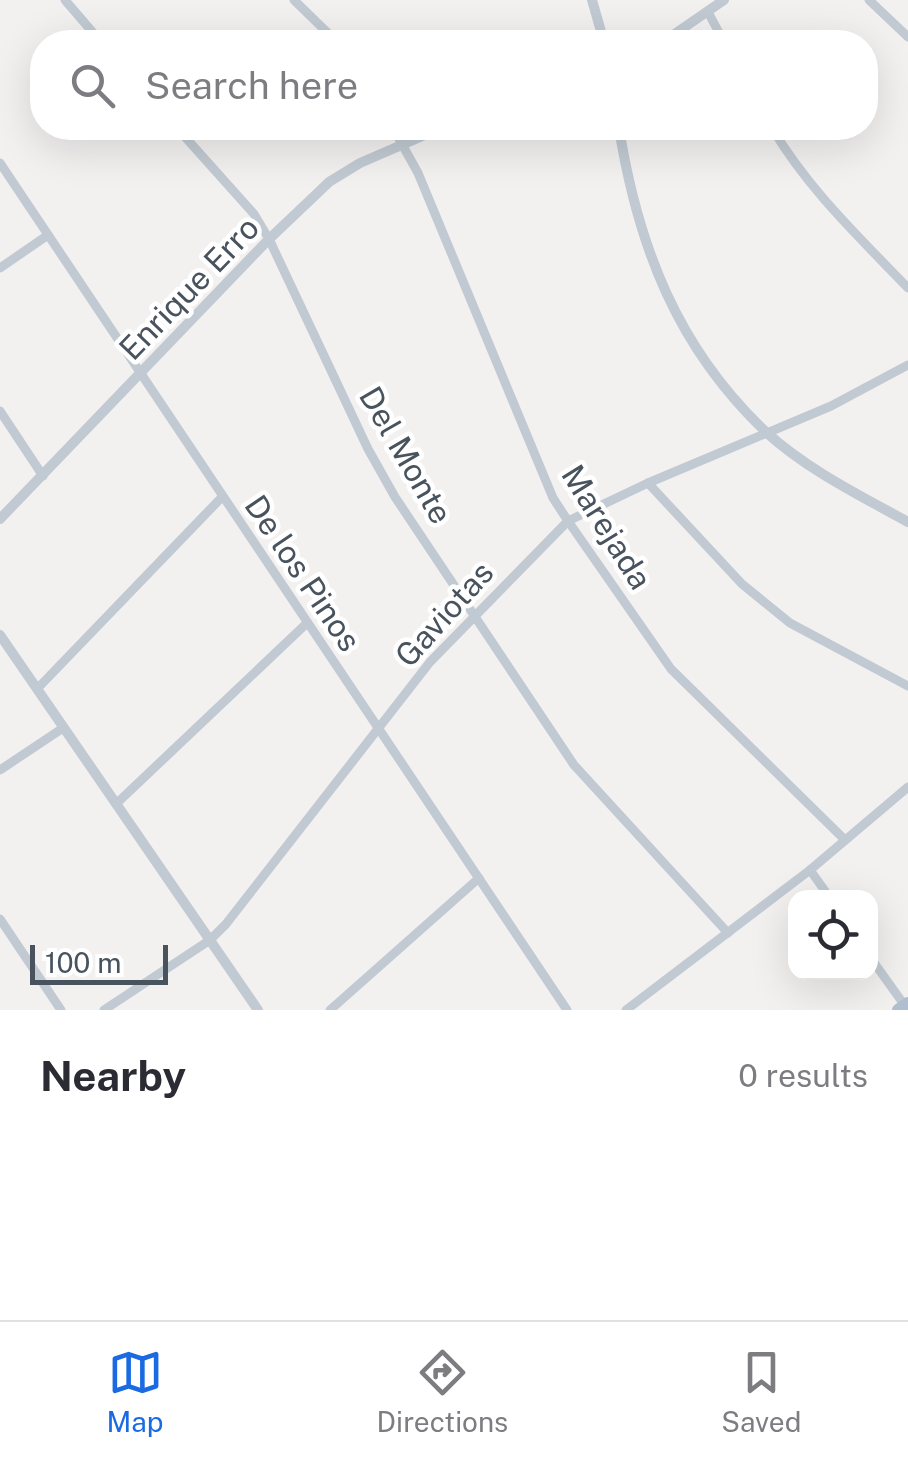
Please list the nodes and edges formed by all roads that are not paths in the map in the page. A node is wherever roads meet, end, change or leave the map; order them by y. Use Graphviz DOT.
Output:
graph roads {
  1 [pos="65,0"];
  2 [pos="294,0"];
  3 [pos="592,0"];
  4 [pos="724,0"];
  5 [pos="868,0"];
  6 [pos="708,12"];
  7 [pos="91,30"];
  8 [pos="325,30"];
  9 [pos="601,30"];
  10 [pos="681,30"];
  11 [pos="718,30"];
  12 [pos="908,36"];
  13 [pos="188,140"];
  14 [pos="408,140"];
  15 [pos="621,140"];
  16 [pos="779,140"];
  17 [pos="402,142"];
  18 [pos="0,163"];
  19 [pos="48,234"];
  20 [pos="270,238"];
  21 [pos="0,268"];
  22 [pos="908,288"];
  23 [pos="908,365"];
  24 [pos="140,376"];
  25 [pos="0,412"];
  26 [pos="768,434"];
  27 [pos="43,476"];
  28 [pos="648,483"];
  29 [pos="222,497"];
  30 [pos="0,519"];
  31 [pos="568,521"];
  32 [pos="908,522"];
  33 [pos="475,614"];
  34 [pos="308,622"];
  35 [pos="0,634"];
  36 [pos="908,686"];
  37 [pos="37,689"];
  38 [pos="63,728"];
  39 [pos="379,729"];
  40 [pos="0,770"];
  41 [pos="908,787"];
  42 [pos="116,804"];
  43 [pos="844,839"];
  44 [pos="810,870"];
  45 [pos="479,878"];
  46 [pos="824,890"];
  47 [pos="0,919"];
  48 [pos="728,933"];
  49 [pos="210,940"];
  50 [pos="878,968"];
  51 [pos="904,1006"];
  52 [pos="62,1010"];
  53 [pos="104,1010"];
  54 [pos="258,1010"];
  55 [pos="330,1010"];
  56 [pos="567,1010"];
  57 [pos="626,1010"];
  1 -- 7 [label="street"];
  2 -- 8 [label="street"];
  3 -- 9 [label="street"];
  4 -- 6 [label="street"];
  5 -- 12 [label="street"];
  6 -- 10 [label="street"];
  6 -- 11 [label="street"];
  13 -- 20 [label="street, Del Monte"];
  14 -- 17 [label="street, Enrique Erro"];
  15 -- 26 [label="street"];
  16 -- 22 [label="street"];
  17 -- 20 [label="street, Enrique Erro"];
  17 -- 31 [label="street, Marejada"];
  18 -- 19 [label="street, De los Pinos"];
  19 -- 21 [label="street"];
  19 -- 24 [label="street, De los Pinos"];
  20 -- 24 [label="street, Enrique Erro"];
  20 -- 33 [label="street, Del Monte"];
  23 -- 26 [label="street, Gaviotas"];
  24 -- 27 [label="street, Enrique Erro"];
  24 -- 29 [label="street, De los Pinos"];
  25 -- 27 [label="street"];
  26 -- 28 [label="street, Gaviotas"];
  26 -- 32 [label="street"];
  27 -- 30 [label="street, Enrique Erro"];
  28 -- 31 [label="street, Gaviotas"];
  28 -- 36 [label="street"];
  29 -- 34 [label="street, De los Pinos"];
  29 -- 37 [label="street"];
  31 -- 33 [label="street, Gaviotas"];
  31 -- 43 [label="street, Marejada"];
  33 -- 39 [label="street, Gaviotas"];
  33 -- 48 [label="street, Del Monte"];
  34 -- 39 [label="street, De los Pinos"];
  34 -- 42 [label="street"];
  35 -- 37 [label="street"];
  37 -- 38 [label="street"];
  38 -- 40 [label="street"];
  38 -- 42 [label="street"];
  39 -- 45 [label="street, De los Pinos"];
  39 -- 49 [label="street, Gaviotas"];
  41 -- 43 [label="street"];
  42 -- 49 [label="street"];
  43 -- 44 [label="street"];
  44 -- 46 [label="street"];
  44 -- 48 [label="street"];
  45 -- 55 [label="street"];
  45 -- 56 [label="street, De los Pinos"];
  47 -- 52 [label="street"];
  48 -- 57 [label="street"];
  49 -- 53 [label="street, Gaviotas"];
  49 -- 54 [label="street"];
  50 -- 51 [label="street"];
}
